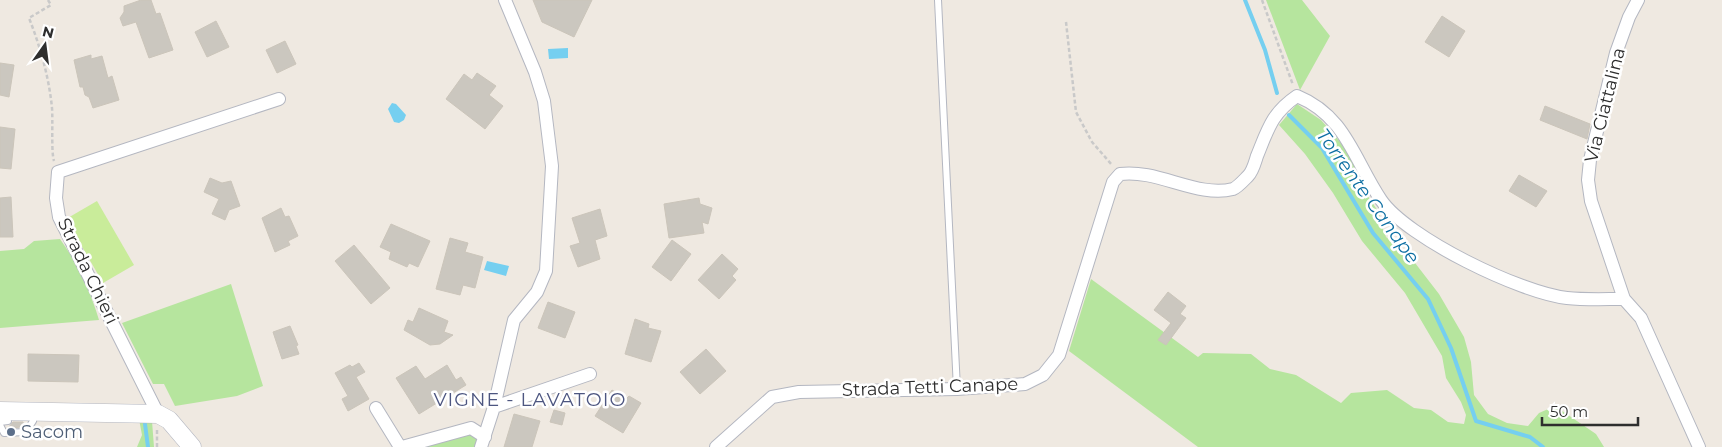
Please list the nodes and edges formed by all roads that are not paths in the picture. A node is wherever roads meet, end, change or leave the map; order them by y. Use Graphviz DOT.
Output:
graph roads {
  1 [pos="505,0"];
  2 [pos="938,0"];
  3 [pos="1638,0"];
  4 [pos="279,99"];
  5 [pos="1624,299"];
  6 [pos="590,374"];
  7 [pos="957,388"];
  8 [pos="376,408"];
  9 [pos="494,408"];
  10 [pos="158,414"];
  11 [pos="4,416"];
  12 [pos="36,417"];
  13 [pos="24,422"];
  14 [pos="0,423"];
  15 [pos="483,442"];
  16 [pos="192,447"];
  17 [pos="401,447"];
  18 [pos="716,447"];
  19 [pos="1699,447"];
  1 -- 9 [label="street"];
  2 -- 7 [label="lane"];
  3 -- 5 [label="street, Via Ciattalina"];
  4 -- 10 [label="street, Strada Chieri"];
  5 -- 7 [label="street, Strada Tetti Canape"];
  5 -- 19 [label="street"];
  6 -- 9 [label="street"];
  7 -- 18 [label="street, Strada Tetti Canape"];
  8 -- 17 [label="street"];
  9 -- 15 [label="street"];
  10 -- 12 [label="main road"];
  10 -- 16 [label="main road, Strada Chieri"];
  11 -- 12 [label="main road"];
  11 -- 14 [label="lane"];
  12 -- 13 [label="lane"];
  12 -- 14 [label="lane"];
  15 -- 17 [label="street"];
}
